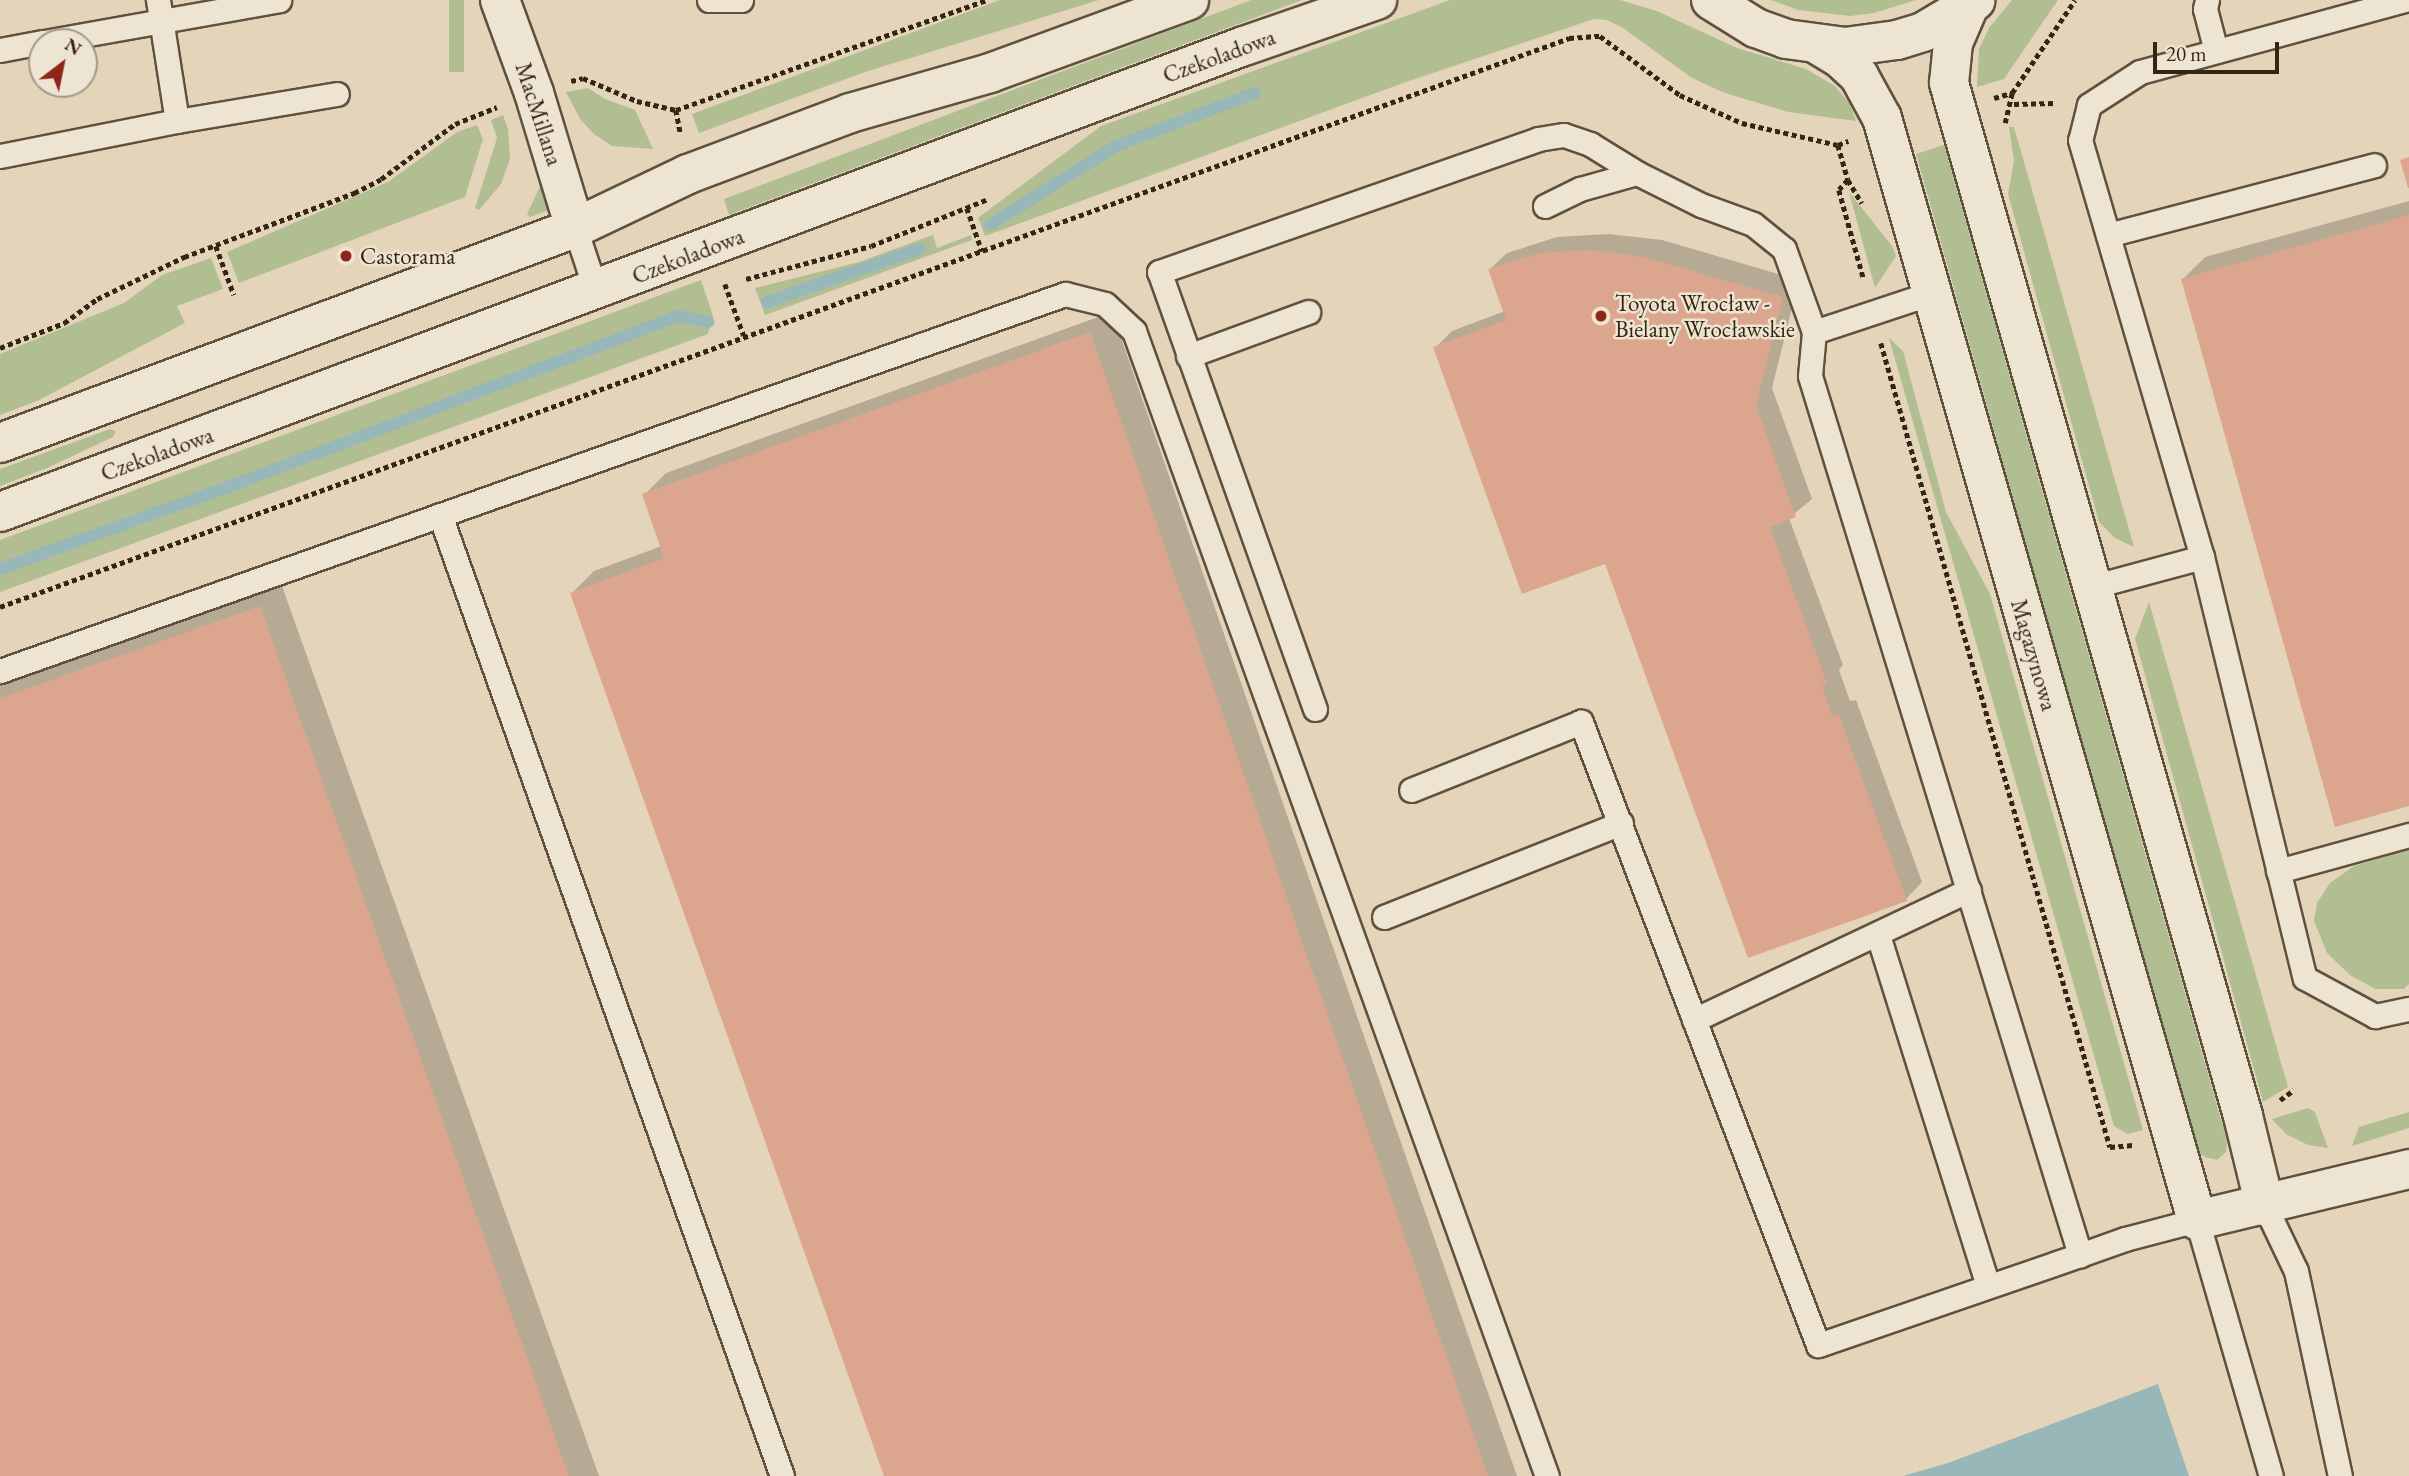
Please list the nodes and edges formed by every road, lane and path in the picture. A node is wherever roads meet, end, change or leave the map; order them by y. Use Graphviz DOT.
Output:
graph roads {
  1 [pos="279,0"];
  2 [pos="500,0"];
  3 [pos="709,0"];
  4 [pos="741,0"];
  5 [pos="986,0"];
  6 [pos="1189,0"];
  7 [pos="1377,0"];
  8 [pos="1711,0"];
  9 [pos="2075,0"];
  10 [pos="2207,0"];
  11 [pos="2405,0"];
  12 [pos="1973,3"];
  13 [pos="159,10"];
  14 [pos="94,28"];
  15 [pos="28,45"];
  16 [pos="1818,45"];
  17 [pos="0,50"];
  18 [pos="2216,51"];
  19 [pos="562,83"];
  20 [pos="2012,93"];
  21 [pos="337,94"];
  22 [pos="2014,103"];
  23 [pos="2055,103"];
  24 [pos="501,106"];
  25 [pos="177,121"];
  26 [pos="1850,141"];
  27 [pos="1838,145"];
  28 [pos="0,156"];
  29 [pos="2374,165"];
  30 [pos="1637,173"];
  31 [pos="988,199"];
  32 [pos="1545,206"];
  33 [pos="967,208"];
  34 [pos="575,228"];
  35 [pos="2108,235"];
  36 [pos="216,246"];
  37 [pos="982,251"];
  38 [pos="725,285"];
  39 [pos="596,291"];
  40 [pos="1932,293"];
  41 [pos="234,295"];
  42 [pos="1308,312"];
  43 [pos="1873,315"];
  44 [pos="1814,332"];
  45 [pos="0,348"];
  46 [pos="1188,356"];
  47 [pos="0,443"];
  48 [pos="0,512"];
  49 [pos="440,515"];
  50 [pos="2202,557"];
  51 [pos="2091,587"];
  52 [pos="0,607"];
  53 [pos="0,671"];
  54 [pos="1315,709"];
  55 [pos="1411,790"];
  56 [pos="1621,823"];
  57 [pos="2409,835"];
  58 [pos="2278,871"];
  59 [pos="1969,890"];
  60 [pos="1384,917"];
  61 [pos="1878,934"];
  62 [pos="2409,1009"];
  63 [pos="1694,1020"];
  64 [pos="2135,1145"];
  65 [pos="2409,1169"];
  66 [pos="2265,1206"];
  67 [pos="2197,1220"];
  68 [pos="2080,1255"];
  69 [pos="1988,1286"];
  70 [pos="782,1476"];
  71 [pos="1547,1476"];
  72 [pos="2271,1476"];
  73 [pos="2340,1476"];
  1 -- 13 [label="lane"];
  2 -- 34 [label="street, MacMillana"];
  3 -- 4 [label="lane"];
  5 -- 19 [label="path"];
  6 -- 34 [label="street"];
  7 -- 39 [label="street, Czekoladowa"];
  8 -- 16 [label="street"];
  9 -- 20 [label="path"];
  10 -- 18 [label="lane"];
  11 -- 18 [label="lane"];
  12 -- 16 [label="street"];
  12 -- 51 [label="street"];
  13 -- 14 [label="lane"];
  13 -- 25 [label="lane"];
  15 -- 17 [label="lane"];
  16 -- 40 [label="street, Magazynowa"];
  18 -- 35 [label="lane"];
  21 -- 25 [label="lane"];
  22 -- 23 [label="path"];
  24 -- 36 [label="path"];
  25 -- 28 [label="lane"];
  26 -- 27 [label="path"];
  27 -- 37 [label="path"];
  27 -- 43 [label="path"];
  29 -- 35 [label="lane"];
  30 -- 32 [label="lane"];
  30 -- 44 [label="lane"];
  30 -- 46 [label="lane"];
  31 -- 33 [label="path"];
  33 -- 37 [label="path"];
  33 -- 38 [label="path"];
  34 -- 39 [label="lane"];
  34 -- 47 [label="street"];
  35 -- 50 [label="lane"];
  36 -- 41 [label="path"];
  36 -- 45 [label="path"];
  37 -- 52 [label="path"];
  39 -- 48 [label="street, Czekoladowa"];
  40 -- 43 [label="lane"];
  40 -- 67 [label="street, Magazynowa"];
  42 -- 46 [label="lane"];
  43 -- 44 [label="lane"];
  43 -- 64 [label="path"];
  44 -- 59 [label="lane"];
  46 -- 54 [label="lane"];
  49 -- 53 [label="lane"];
  49 -- 70 [label="lane"];
  49 -- 71 [label="lane"];
  50 -- 51 [label="lane"];
  50 -- 58 [label="lane"];
  51 -- 66 [label="street"];
  55 -- 56 [label="lane"];
  56 -- 60 [label="lane"];
  56 -- 63 [label="lane"];
  57 -- 58 [label="lane"];
  58 -- 62 [label="lane"];
  59 -- 61 [label="lane"];
  59 -- 68 [label="lane"];
  61 -- 63 [label="lane"];
  61 -- 69 [label="lane"];
  63 -- 69 [label="lane"];
  65 -- 66 [label="street"];
  66 -- 67 [label="street"];
  66 -- 73 [label="lane"];
  67 -- 68 [label="lane"];
  67 -- 72 [label="lane"];
  68 -- 69 [label="lane"];
}
